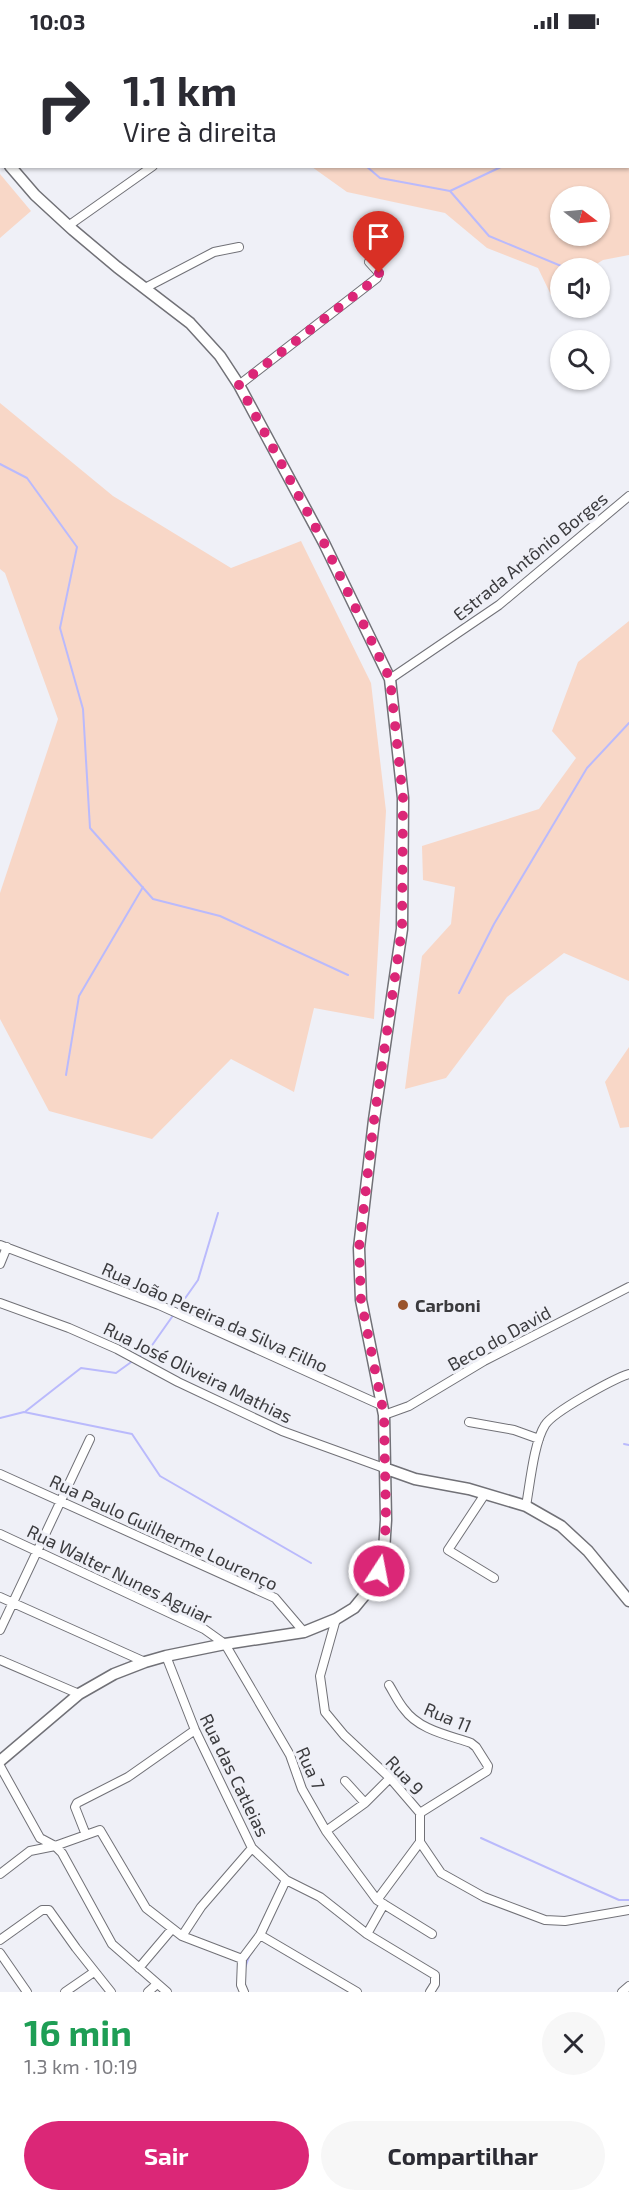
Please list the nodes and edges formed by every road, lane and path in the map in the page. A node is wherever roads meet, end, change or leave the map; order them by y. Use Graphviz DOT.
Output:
graph roads {
  1 [pos="12,168"];
  2 [pos="150,168"];
  3 [pos="68,226"];
  4 [pos="239,247"];
  5 [pos="369,262"];
  6 [pos="145,288"];
  7 [pos="239,385"];
  8 [pos="629,496"];
  9 [pos="390,679"];
  10 [pos="4,1246"];
  11 [pos="0,1264"];
  12 [pos="629,1287"];
  13 [pos="0,1303"];
  14 [pos="629,1374"];
  15 [pos="383,1410"];
  16 [pos="469,1422"];
  17 [pos="90,1439"];
  18 [pos="539,1439"];
  19 [pos="384,1468"];
  20 [pos="0,1474"];
  21 [pos="485,1494"];
  22 [pos="61,1501"];
  23 [pos="526,1506"];
  24 [pos="0,1534"];
  25 [pos="37,1551"];
  26 [pos="494,1578"];
  27 [pos="0,1597"];
  28 [pos="629,1601"];
  29 [pos="13,1602"];
  30 [pos="336,1620"];
  31 [pos="0,1630"];
  32 [pos="304,1632"];
  33 [pos="225,1644"];
  34 [pos="166,1656"];
  35 [pos="0,1660"];
  36 [pos="145,1662"];
  37 [pos="389,1684"];
  38 [pos="79,1694"];
  39 [pos="195,1730"];
  40 [pos="0,1761"];
  41 [pos="0,1766"];
  42 [pos="390,1778"];
  43 [pos="345,1781"];
  44 [pos="365,1803"];
  45 [pos="420,1813"];
  46 [pos="326,1831"];
  47 [pos="86,1835"];
  48 [pos="420,1842"];
  49 [pos="55,1846"];
  50 [pos="252,1848"];
  51 [pos="0,1874"];
  52 [pos="286,1880"];
  53 [pos="380,1902"];
  54 [pos="629,1910"];
  55 [pos="172,1929"];
  56 [pos="367,1934"];
  57 [pos="432,1934"];
  58 [pos="260,1935"];
  59 [pos="182,1936"];
  60 [pos="0,1940"];
  61 [pos="0,1953"];
  62 [pos="242,1959"];
  63 [pos="139,1968"];
  64 [pos="94,1972"];
  65 [pos="157,1984"];
  66 [pos="629,1986"];
  67 [pos="27,1992"];
  68 [pos="65,1992"];
  69 [pos="111,1992"];
  70 [pos="148,1992"];
  71 [pos="167,1992"];
  72 [pos="244,1992"];
  73 [pos="356,1992"];
  74 [pos="430,1992"];
  75 [pos="622,1992"];
  1 -- 3 [label="main road"];
  2 -- 3 [label="street"];
  3 -- 6 [label="main road"];
  4 -- 6 [label="street"];
  5 -- 7 [label="street"];
  6 -- 7 [label="main road"];
  7 -- 9 [label="main road"];
  8 -- 9 [label="street, Estrada Antônio Borges"];
  9 -- 15 [label="main road"];
  10 -- 11 [label="street"];
  10 -- 15 [label="street, Rua João Pereira da Silva Filho"];
  12 -- 15 [label="street, Beco do David"];
  13 -- 19 [label="street, Rua José Oliveira Mathias"];
  14 -- 18 [label="street"];
  15 -- 19 [label="main road"];
  16 -- 18 [label="street"];
  17 -- 22 [label="street"];
  18 -- 23 [label="street"];
  19 -- 21 [label="main road"];
  19 -- 30 [label="main road"];
  20 -- 22 [label="street, Rua Paulo Guilherme Lourenço"];
  21 -- 23 [label="main road"];
  21 -- 26 [label="street"];
  22 -- 25 [label="street"];
  22 -- 32 [label="street, Rua Paulo Guilherme Lourenço"];
  23 -- 28 [label="main road"];
  24 -- 25 [label="street, Rua Walter Nunes Aguiar"];
  25 -- 29 [label="street"];
  25 -- 33 [label="street, Rua Walter Nunes Aguiar"];
  27 -- 29 [label="street"];
  29 -- 31 [label="street"];
  29 -- 36 [label="street"];
  30 -- 32 [label="main road"];
  30 -- 42 [label="street, Rua 9"];
  32 -- 33 [label="main road"];
  33 -- 34 [label="main road"];
  33 -- 46 [label="street, Rua 7"];
  34 -- 36 [label="main road"];
  34 -- 39 [label="street, Rua das Catleias"];
  35 -- 38 [label="street"];
  36 -- 38 [label="main road"];
  37 -- 45 [label="street, Rua 11"];
  38 -- 40 [label="main road"];
  39 -- 47 [label="street"];
  39 -- 50 [label="street, Rua das Catleias"];
  41 -- 49 [label="street"];
  42 -- 44 [label="street"];
  42 -- 45 [label="street, Rua 9"];
  43 -- 44 [label="street"];
  44 -- 46 [label="street"];
  45 -- 48 [label="street, Rua 9"];
  46 -- 53 [label="street, Rua 7"];
  47 -- 49 [label="street"];
  47 -- 55 [label="street"];
  48 -- 53 [label="street"];
  48 -- 54 [label="street"];
  49 -- 51 [label="street"];
  49 -- 63 [label="street"];
  50 -- 52 [label="street, Rua das Catleias"];
  50 -- 59 [label="street"];
  52 -- 56 [label="street, Rua das Catleias"];
  52 -- 58 [label="street"];
  53 -- 56 [label="street"];
  53 -- 57 [label="street"];
  55 -- 59 [label="street"];
  55 -- 63 [label="street"];
  56 -- 74 [label="street, Rua das Catleias"];
  58 -- 62 [label="street"];
  58 -- 73 [label="street"];
  59 -- 62 [label="street"];
  60 -- 64 [label="street"];
  61 -- 67 [label="street"];
  62 -- 72 [label="street"];
  63 -- 65 [label="street"];
  64 -- 68 [label="street"];
  64 -- 69 [label="street"];
  65 -- 70 [label="street"];
  65 -- 71 [label="street"];
  66 -- 75 [label="street"];
}
